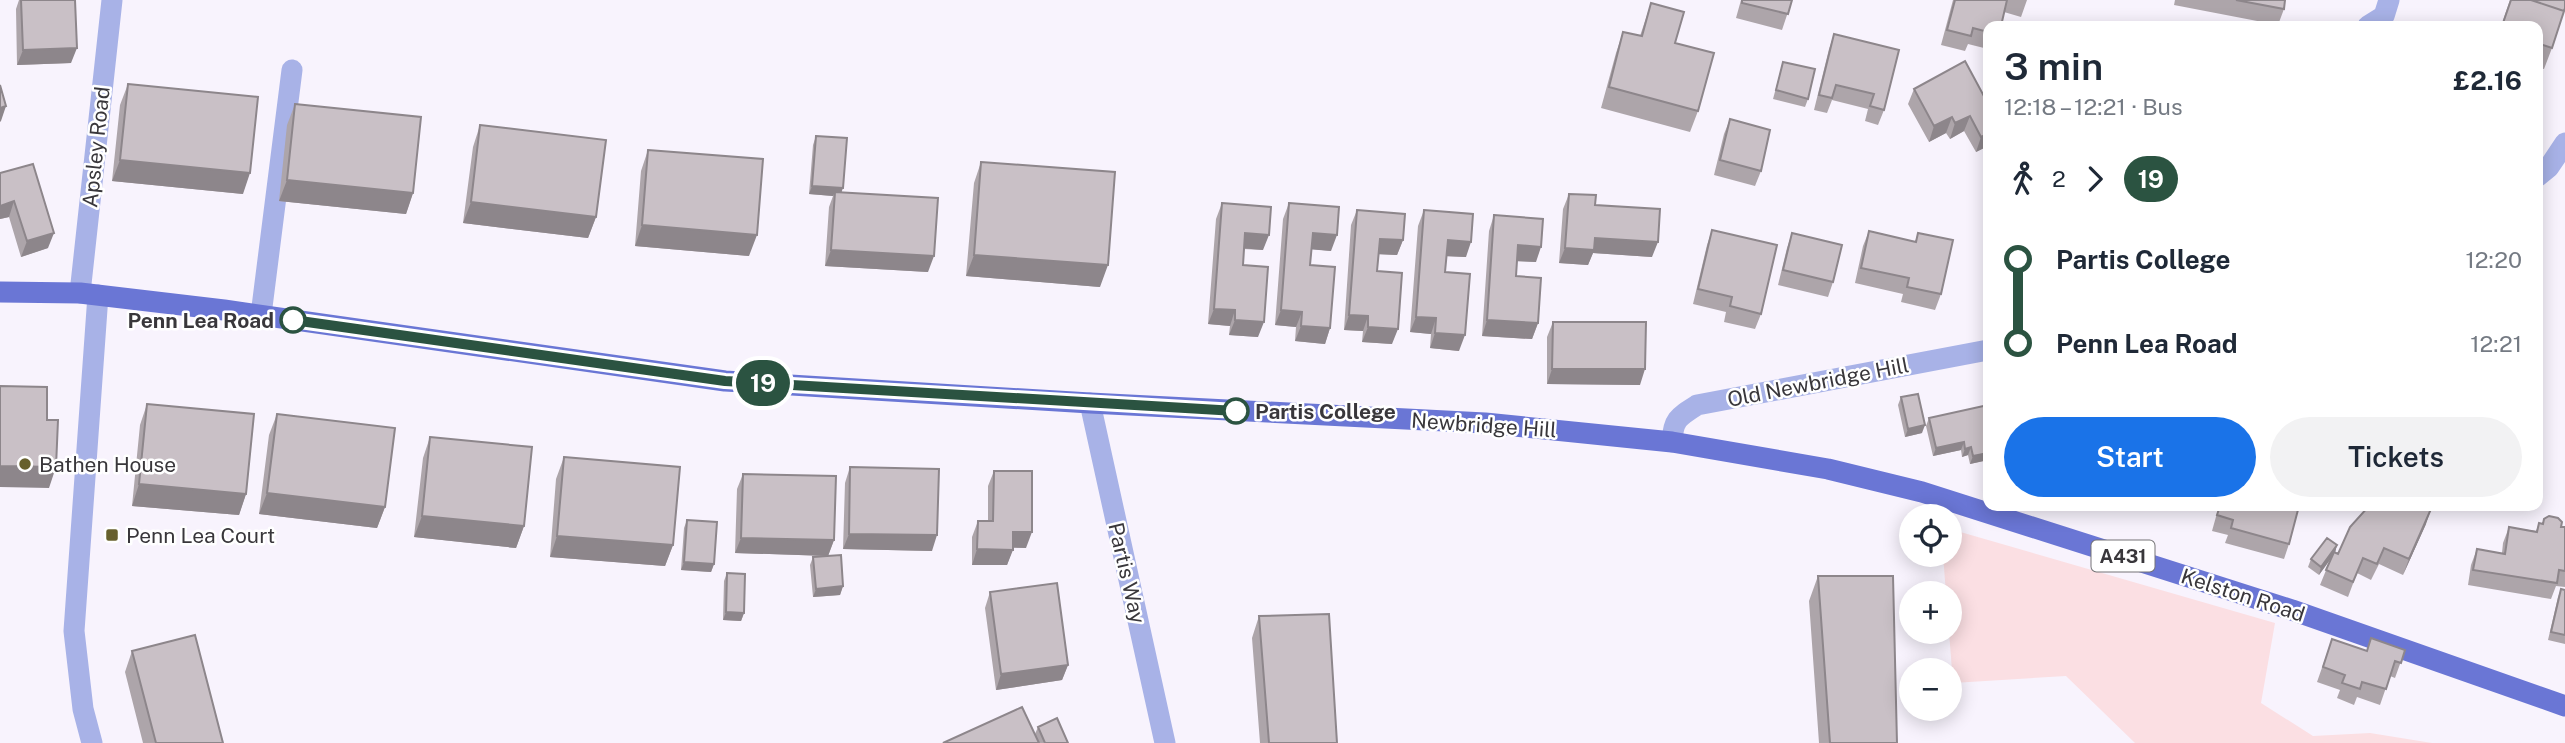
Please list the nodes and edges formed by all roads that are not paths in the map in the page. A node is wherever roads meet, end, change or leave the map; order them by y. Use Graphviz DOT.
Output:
graph roads {
  1 [pos="112,0"];
  2 [pos="2389,0"];
  3 [pos="2376,21"];
  4 [pos="292,70"];
  5 [pos="2565,143"];
  6 [pos="2543,172"];
  7 [pos="0,292"];
  8 [pos="89,294"];
  9 [pos="261,315"];
  10 [pos="1983,351"];
  11 [pos="1090,403"];
  12 [pos="1672,442"];
  13 [pos="2565,706"];
  14 [pos="92,743"];
  15 [pos="1166,743"];
  1 -- 8 [label="street, Apsley Road"];
  2 -- 3 [label="street"];
  4 -- 9 [label="street"];
  5 -- 6 [label="street"];
  7 -- 8 [label="main road, Newbridge Hill / A431"];
  8 -- 9 [label="main road, Newbridge Hill / A431"];
  8 -- 14 [label="street"];
  9 -- 11 [label="main road, Newbridge Hill / A431"];
  10 -- 12 [label="street, Old Newbridge Hill"];
  11 -- 12 [label="main road, Newbridge Hill / A431"];
  11 -- 15 [label="street, Partis Way"];
  12 -- 13 [label="main road, Kelston Road / A431"];
}
